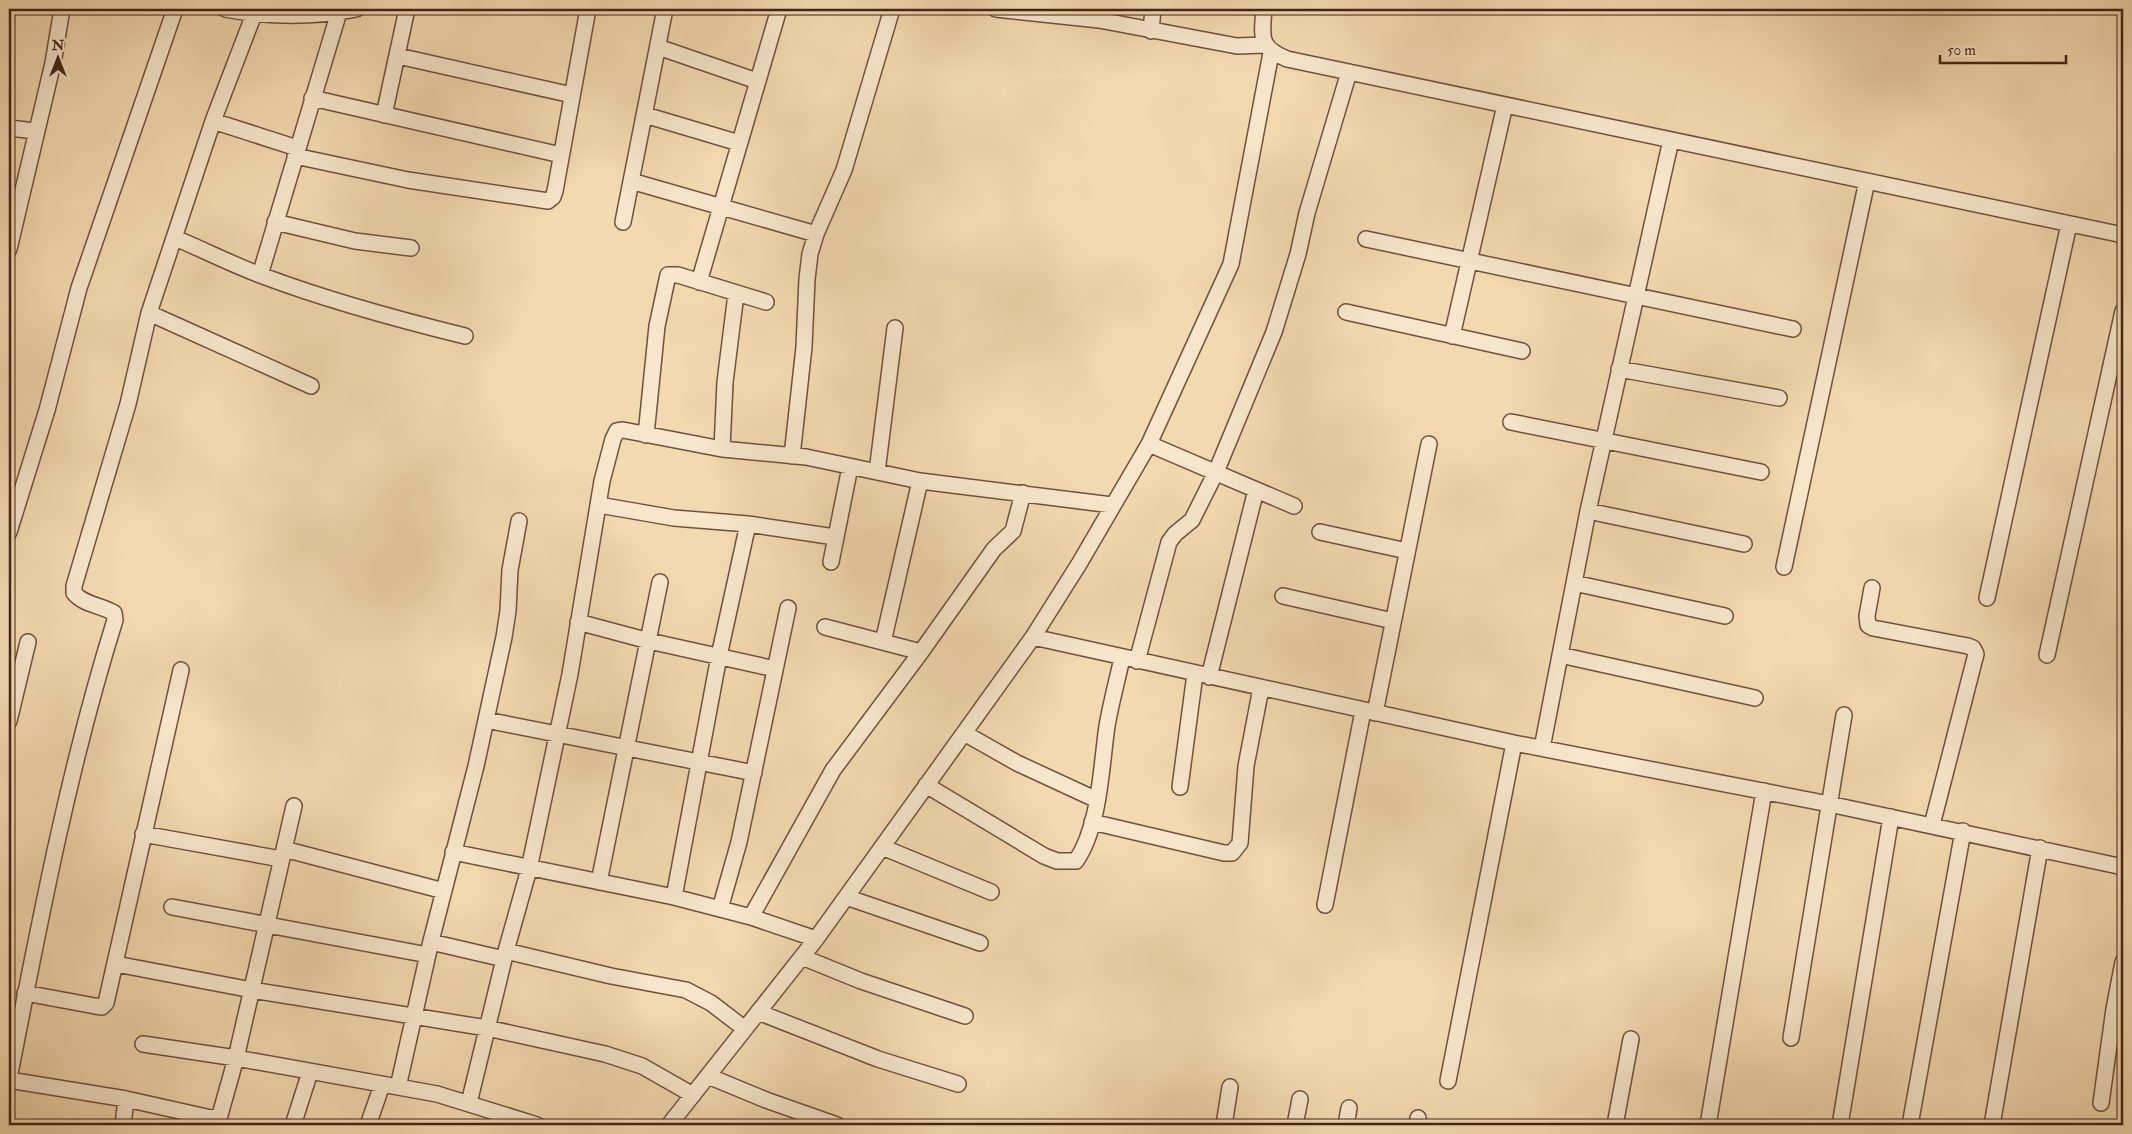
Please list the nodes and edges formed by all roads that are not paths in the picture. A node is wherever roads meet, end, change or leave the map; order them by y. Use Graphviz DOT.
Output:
graph roads {
  1 [pos="62,9"];
  2 [pos="175,9"];
  3 [pos="225,9"];
  4 [pos="407,9"];
  5 [pos="588,9"];
  6 [pos="665,9"];
  7 [pos="779,9"];
  8 [pos="892,9"];
  9 [pos="996,9"];
  10 [pos="1153,9"];
  11 [pos="1264,9"];
  12 [pos="348,10"];
  13 [pos="264,13"];
  14 [pos="1151,31"];
  15 [pos="658,47"];
  16 [pos="1268,49"];
  17 [pos="398,56"];
  18 [pos="1349,72"];
  19 [pos="757,80"];
  20 [pos="572,95"];
  21 [pos="312,98"];
  22 [pos="1505,105"];
  23 [pos="384,115"];
  24 [pos="645,115"];
  25 [pos="213,122"];
  26 [pos="9,128"];
  27 [pos="35,131"];
  28 [pos="1672,140"];
  29 [pos="739,142"];
  30 [pos="296,152"];
  31 [pos="561,155"];
  32 [pos="631,181"];
  33 [pos="1867,182"];
  34 [pos="15,196"];
  35 [pos="721,206"];
  36 [pos="275,222"];
  37 [pos="623,222"];
  38 [pos="2069,224"];
  39 [pos="816,234"];
  40 [pos="2123,235"];
  41 [pos="175,238"];
  42 [pos="1366,239"];
  43 [pos="9,248"];
  44 [pos="412,248"];
  45 [pos="1468,260"];
  46 [pos="260,275"];
  47 [pos="699,282"];
  48 [pos="736,294"];
  49 [pos="1635,296"];
  50 [pos="766,302"];
  51 [pos="1346,312"];
  52 [pos="2123,312"];
  53 [pos="149,313"];
  54 [pos="895,328"];
  55 [pos="1793,330"];
  56 [pos="465,336"];
  57 [pos="1452,336"];
  58 [pos="1522,351"];
  59 [pos="1619,369"];
  60 [pos="311,386"];
  61 [pos="1779,398"];
  62 [pos="1511,422"];
  63 [pos="646,435"];
  64 [pos="1603,440"];
  65 [pos="1149,444"];
  66 [pos="1429,444"];
  67 [pos="722,449"];
  68 [pos="792,456"];
  69 [pos="850,467"];
  70 [pos="876,472"];
  71 [pos="1216,472"];
  72 [pos="1761,472"];
  73 [pos="920,480"];
  74 [pos="1256,490"];
  75 [pos="1024,493"];
  76 [pos="599,505"];
  77 [pos="1112,505"];
  78 [pos="1294,506"];
  79 [pos="1588,511"];
  80 [pos="519,522"];
  81 [pos="748,524"];
  82 [pos="9,532"];
  83 [pos="1320,532"];
  84 [pos="835,537"];
  85 [pos="1744,544"];
  86 [pos="1407,551"];
  87 [pos="831,562"];
  88 [pos="1784,567"];
  89 [pos="660,582"];
  90 [pos="1574,583"];
  91 [pos="1872,588"];
  92 [pos="1283,596"];
  93 [pos="1987,598"];
  94 [pos="788,608"];
  95 [pos="1725,616"];
  96 [pos="1393,621"];
  97 [pos="578,622"];
  98 [pos="825,627"];
  99 [pos="1033,637"];
  100 [pos="649,641"];
  101 [pos="28,642"];
  102 [pos="883,642"];
  103 [pos="921,652"];
  104 [pos="1560,655"];
  105 [pos="2047,655"];
  106 [pos="719,656"];
  107 [pos="1122,658"];
  108 [pos="1137,661"];
  109 [pos="775,669"];
  110 [pos="181,670"];
  111 [pos="1202,675"];
  112 [pos="1261,688"];
  113 [pos="1755,698"];
  114 [pos="1369,712"];
  115 [pos="1844,715"];
  116 [pos="486,720"];
  117 [pos="9,721"];
  118 [pos="557,733"];
  119 [pos="964,733"];
  120 [pos="1514,743"];
  121 [pos="626,747"];
  122 [pos="1542,748"];
  123 [pos="699,761"];
  124 [pos="754,773"];
  125 [pos="926,785"];
  126 [pos="1180,787"];
  127 [pos="1764,791"];
  128 [pos="1098,800"];
  129 [pos="1828,804"];
  130 [pos="294,806"];
  131 [pos="1891,817"];
  132 [pos="1092,822"];
  133 [pos="1932,825"];
  134 [pos="1962,831"];
  135 [pos="143,834"];
  136 [pos="882,848"];
  137 [pos="2040,848"];
  138 [pos="453,852"];
  139 [pos="282,854"];
  140 [pos="2123,867"];
  141 [pos="529,869"];
  142 [pos="599,882"];
  143 [pos="444,891"];
  144 [pos="991,892"];
  145 [pos="674,897"];
  146 [pos="846,897"];
  147 [pos="1325,906"];
  148 [pos="172,907"];
  149 [pos="720,909"];
  150 [pos="751,917"];
  151 [pos="266,924"];
  152 [pos="816,939"];
  153 [pos="980,943"];
  154 [pos="430,948"];
  155 [pos="505,955"];
  156 [pos="802,957"];
  157 [pos="2123,962"];
  158 [pos="116,964"];
  159 [pos="252,990"];
  160 [pos="25,993"];
  161 [pos="758,1012"];
  162 [pos="965,1016"];
  163 [pos="414,1017"];
  164 [pos="487,1028"];
  165 [pos="745,1028"];
  166 [pos="1791,1038"];
  167 [pos="1631,1040"];
  168 [pos="143,1044"];
  169 [pos="236,1058"];
  170 [pos="310,1072"];
  171 [pos="708,1076"];
  172 [pos="9,1080"];
  173 [pos="1448,1081"];
  174 [pos="958,1084"];
  175 [pos="382,1085"];
  176 [pos="1230,1086"];
  177 [pos="398,1087"];
  178 [pos="693,1095"];
  179 [pos="126,1099"];
  180 [pos="1300,1099"];
  181 [pos="2101,1102"];
  182 [pos="469,1103"];
  183 [pos="1349,1108"];
  184 [pos="504,1120"];
  185 [pos="210,1122"];
  186 [pos="674,1124"];
  187 [pos="123,1125"];
  188 [pos="292,1125"];
  189 [pos="368,1125"];
  190 [pos="537,1125"];
  191 [pos="837,1125"];
  192 [pos="1224,1125"];
  193 [pos="1295,1125"];
  194 [pos="1346,1125"];
  195 [pos="1615,1125"];
  196 [pos="1708,1125"];
  197 [pos="1840,1125"];
  198 [pos="1910,1125"];
  199 [pos="1992,1125"];
  1 -- 27 [label="street"];
  2 -- 82 [label="street"];
  3 -- 13 [label="street"];
  4 -- 17 [label="street"];
  5 -- 20 [label="street"];
  6 -- 15 [label="street"];
  7 -- 19 [label="street"];
  8 -- 39 [label="street"];
  9 -- 14 [label="street"];
  10 -- 14 [label="street"];
  11 -- 16 [label="street"];
  12 -- 13 [label="street"];
  12 -- 21 [label="street"];
  13 -- 25 [label="street"];
  14 -- 16 [label="street"];
  15 -- 19 [label="street"];
  15 -- 24 [label="street"];
  16 -- 18 [label="street"];
  16 -- 65 [label="street"];
  17 -- 20 [label="street"];
  17 -- 23 [label="street"];
  18 -- 22 [label="street"];
  18 -- 71 [label="street"];
  19 -- 29 [label="street"];
  20 -- 31 [label="street"];
  21 -- 23 [label="street"];
  21 -- 30 [label="street"];
  22 -- 28 [label="street"];
  22 -- 45 [label="street"];
  23 -- 31 [label="street"];
  24 -- 29 [label="street"];
  24 -- 32 [label="street"];
  25 -- 30 [label="street"];
  25 -- 41 [label="street"];
  26 -- 27 [label="street"];
  27 -- 34 [label="street"];
  28 -- 33 [label="street"];
  28 -- 49 [label="street"];
  29 -- 35 [label="street"];
  30 -- 31 [label="street"];
  30 -- 36 [label="street"];
  32 -- 35 [label="street"];
  32 -- 37 [label="street"];
  33 -- 38 [label="street"];
  33 -- 88 [label="street"];
  34 -- 43 [label="street"];
  35 -- 39 [label="street"];
  35 -- 47 [label="street"];
  36 -- 44 [label="street"];
  36 -- 46 [label="street"];
  38 -- 40 [label="street"];
  38 -- 93 [label="street"];
  39 -- 68 [label="street"];
  41 -- 46 [label="street"];
  41 -- 53 [label="street"];
  42 -- 45 [label="street"];
  45 -- 49 [label="street"];
  45 -- 57 [label="street"];
  46 -- 56 [label="street"];
  47 -- 48 [label="street"];
  47 -- 63 [label="street"];
  48 -- 50 [label="street"];
  48 -- 67 [label="street"];
  49 -- 55 [label="street"];
  49 -- 59 [label="street"];
  51 -- 57 [label="street"];
  52 -- 105 [label="street"];
  53 -- 60 [label="street"];
  53 -- 160 [label="street"];
  54 -- 70 [label="street"];
  57 -- 58 [label="street"];
  59 -- 61 [label="street"];
  59 -- 64 [label="street"];
  62 -- 64 [label="street"];
  63 -- 67 [label="street"];
  63 -- 76 [label="street"];
  64 -- 72 [label="street"];
  64 -- 79 [label="street"];
  65 -- 71 [label="street"];
  65 -- 77 [label="street"];
  66 -- 86 [label="street"];
  67 -- 68 [label="street"];
  68 -- 69 [label="street"];
  69 -- 70 [label="street"];
  69 -- 84 [label="street"];
  70 -- 73 [label="street"];
  71 -- 74 [label="street"];
  71 -- 108 [label="street"];
  73 -- 75 [label="street"];
  73 -- 102 [label="street"];
  74 -- 78 [label="street"];
  74 -- 111 [label="street"];
  75 -- 77 [label="street"];
  75 -- 103 [label="street"];
  76 -- 81 [label="street"];
  76 -- 97 [label="street"];
  77 -- 99 [label="street"];
  79 -- 85 [label="street"];
  79 -- 90 [label="street"];
  80 -- 116 [label="street"];
  81 -- 84 [label="street"];
  81 -- 106 [label="street"];
  83 -- 86 [label="street"];
  84 -- 87 [label="street"];
  86 -- 96 [label="street"];
  89 -- 100 [label="street"];
  90 -- 95 [label="street"];
  90 -- 104 [label="street"];
  91 -- 133 [label="street"];
  92 -- 96 [label="street"];
  94 -- 109 [label="street"];
  96 -- 114 [label="street"];
  97 -- 100 [label="street"];
  97 -- 118 [label="street"];
  98 -- 102 [label="street"];
  99 -- 107 [label="street"];
  99 -- 119 [label="street"];
  100 -- 106 [label="street"];
  100 -- 121 [label="street"];
  101 -- 117 [label="street"];
  102 -- 103 [label="street"];
  103 -- 150 [label="street"];
  104 -- 113 [label="street"];
  104 -- 122 [label="street"];
  106 -- 109 [label="street"];
  106 -- 123 [label="street"];
  107 -- 108 [label="street"];
  107 -- 128 [label="street"];
  108 -- 111 [label="street"];
  109 -- 124 [label="street"];
  110 -- 135 [label="street"];
  111 -- 112 [label="street"];
  111 -- 126 [label="street"];
  112 -- 114 [label="street"];
  112 -- 132 [label="street"];
  114 -- 120 [label="street"];
  114 -- 147 [label="street"];
  115 -- 129 [label="street"];
  116 -- 118 [label="street"];
  116 -- 138 [label="street"];
  118 -- 121 [label="street"];
  118 -- 141 [label="street"];
  119 -- 125 [label="street"];
  119 -- 128 [label="street"];
  120 -- 122 [label="street"];
  120 -- 173 [label="street"];
  121 -- 123 [label="street"];
  121 -- 142 [label="street"];
  122 -- 127 [label="street"];
  123 -- 124 [label="street"];
  123 -- 145 [label="street"];
  124 -- 149 [label="street"];
  125 -- 132 [label="street"];
  125 -- 136 [label="street"];
  127 -- 129 [label="street"];
  127 -- 196 [label="street"];
  128 -- 132 [label="street"];
  129 -- 131 [label="street"];
  129 -- 166 [label="street"];
  130 -- 139 [label="street"];
  131 -- 133 [label="street"];
  131 -- 197 [label="street"];
  133 -- 134 [label="street"];
  134 -- 137 [label="street"];
  134 -- 198 [label="street"];
  135 -- 139 [label="street"];
  135 -- 158 [label="street"];
  136 -- 144 [label="street"];
  136 -- 146 [label="street"];
  137 -- 140 [label="street"];
  137 -- 199 [label="street"];
  138 -- 141 [label="street"];
  138 -- 143 [label="street"];
  139 -- 143 [label="street"];
  139 -- 151 [label="street"];
  141 -- 142 [label="street"];
  141 -- 155 [label="street"];
  142 -- 145 [label="street"];
  143 -- 154 [label="street"];
  145 -- 149 [label="street"];
  146 -- 152 [label="street"];
  146 -- 153 [label="street"];
  148 -- 151 [label="street"];
  149 -- 150 [label="street"];
  150 -- 152 [label="street"];
  151 -- 154 [label="street"];
  151 -- 159 [label="street"];
  152 -- 156 [label="street"];
  154 -- 155 [label="street"];
  154 -- 163 [label="street"];
  155 -- 164 [label="street"];
  155 -- 165 [label="street"];
  156 -- 161 [label="street"];
  156 -- 162 [label="street"];
  157 -- 181 [label="street"];
  158 -- 159 [label="street"];
  158 -- 160 [label="street"];
  159 -- 163 [label="street"];
  159 -- 169 [label="street"];
  160 -- 172 [label="street"];
  161 -- 165 [label="street"];
  161 -- 174 [label="street"];
  163 -- 164 [label="street"];
  163 -- 177 [label="street"];
  164 -- 178 [label="street"];
  164 -- 182 [label="street"];
  165 -- 171 [label="street"];
  167 -- 195 [label="street"];
  168 -- 169 [label="street"];
  169 -- 170 [label="street"];
  169 -- 185 [label="street"];
  170 -- 175 [label="street"];
  170 -- 188 [label="street"];
  171 -- 178 [label="street"];
  171 -- 191 [label="street"];
  172 -- 179 [label="street"];
  175 -- 177 [label="street"];
  175 -- 189 [label="street"];
  176 -- 192 [label="street"];
  177 -- 182 [label="street"];
  178 -- 186 [label="street"];
  179 -- 185 [label="street"];
  179 -- 187 [label="street"];
  180 -- 193 [label="street"];
  182 -- 184 [label="street"];
  183 -- 194 [label="street"];
  184 -- 190 [label="street"];
}
